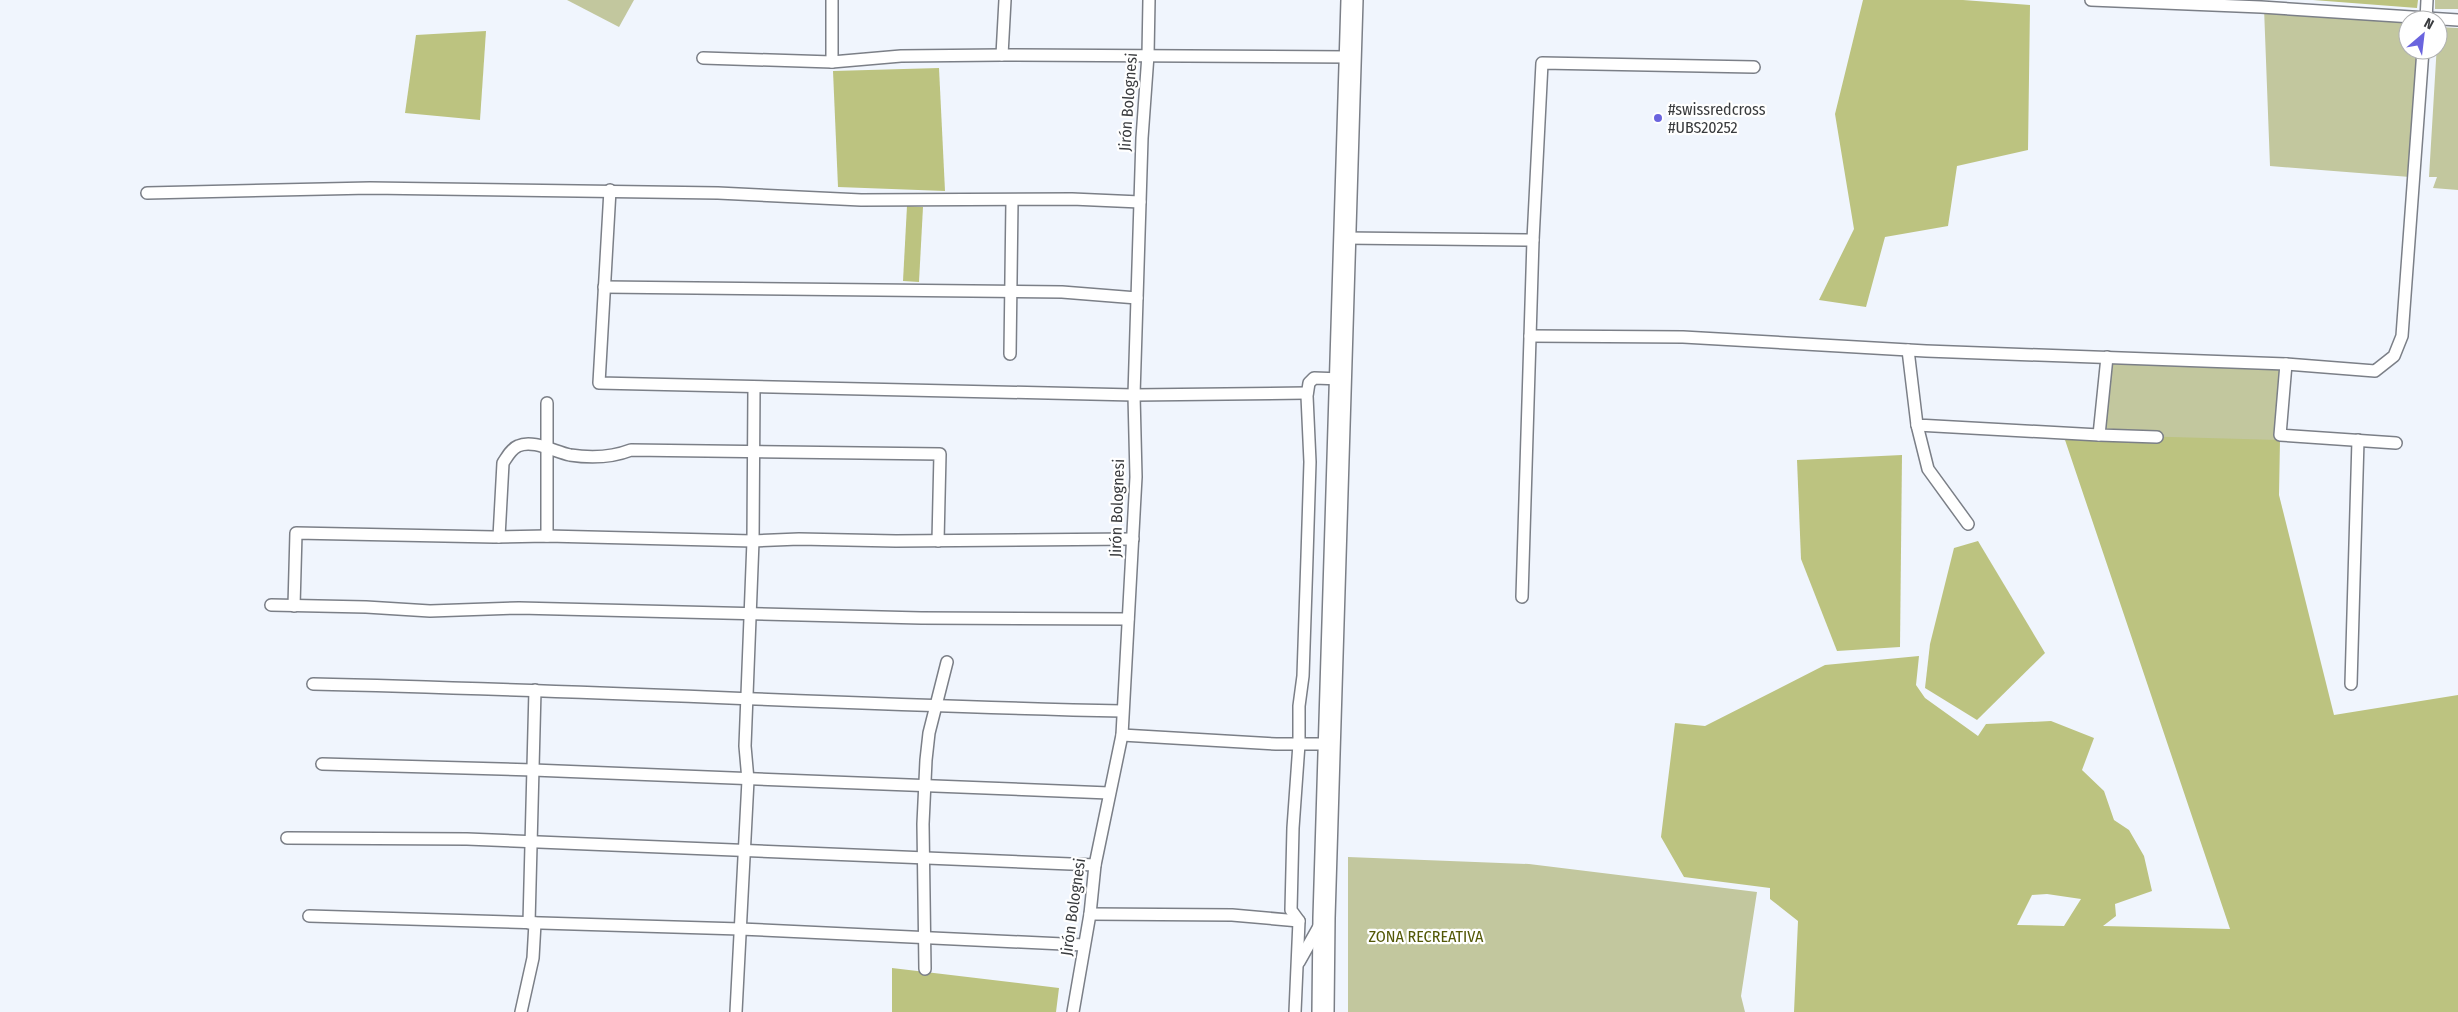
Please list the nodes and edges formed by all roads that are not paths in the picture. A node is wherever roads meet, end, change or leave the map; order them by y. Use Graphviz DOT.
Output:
graph roads {
  1 [pos="832,0"];
  2 [pos="1005,0"];
  3 [pos="1149,0"];
  4 [pos="1352,0"];
  5 [pos="2091,0"];
  6 [pos="2398,18"];
  7 [pos="1002,55"];
  8 [pos="1148,55"];
  9 [pos="1350,57"];
  10 [pos="703,58"];
  11 [pos="2422,60"];
  12 [pos="832,62"];
  13 [pos="1754,67"];
  14 [pos="610,190"];
  15 [pos="147,193"];
  16 [pos="1012,201"];
  17 [pos="1140,202"];
  18 [pos="1344,238"];
  19 [pos="1533,240"];
  20 [pos="604,287"];
  21 [pos="1010,291"];
  22 [pos="1137,298"];
  23 [pos="1530,336"];
  24 [pos="1908,350"];
  25 [pos="1010,354"];
  26 [pos="2107,357"];
  27 [pos="2286,364"];
  28 [pos="1342,379"];
  29 [pos="754,388"];
  30 [pos="1307,392"];
  31 [pos="1134,395"];
  32 [pos="546,403"];
  33 [pos="1917,425"];
  34 [pos="2099,435"];
  35 [pos="2157,437"];
  36 [pos="2358,440"];
  37 [pos="2396,443"];
  38 [pos="547,449"];
  39 [pos="753,453"];
  40 [pos="1968,524"];
  41 [pos="547,536"];
  42 [pos="499,537"];
  43 [pos="1133,539"];
  44 [pos="753,541"];
  45 [pos="938,541"];
  46 [pos="1522,597"];
  47 [pos="271,606"];
  48 [pos="294,606"];
  49 [pos="750,613"];
  50 [pos="1128,619"];
  51 [pos="947,662"];
  52 [pos="313,684"];
  53 [pos="2351,684"];
  54 [pos="535,690"];
  55 [pos="747,701"];
  56 [pos="934,708"];
  57 [pos="1122,711"];
  58 [pos="1122,735"];
  59 [pos="1299,744"];
  60 [pos="1331,744"];
  61 [pos="322,764"];
  62 [pos="533,770"];
  63 [pos="748,780"];
  64 [pos="926,787"];
  65 [pos="1109,793"];
  66 [pos="288,838"];
  67 [pos="530,843"];
  68 [pos="744,850"];
  69 [pos="925,859"];
  70 [pos="1095,865"];
  71 [pos="1090,914"];
  72 [pos="309,916"];
  73 [pos="1324,918"];
  74 [pos="1299,921"];
  75 [pos="532,923"];
  76 [pos="740,929"];
  77 [pos="926,936"];
  78 [pos="1084,945"];
  79 [pos="1298,964"];
  80 [pos="925,968"];
  81 [pos="522,1012"];
  82 [pos="736,1012"];
  83 [pos="1073,1012"];
  84 [pos="1295,1012"];
  85 [pos="1323,1012"];
  1 -- 12 [label="street"];
  2 -- 7 [label="street"];
  3 -- 8 [label="street, Jirón Bolognesi"];
  4 -- 9 [label="highway"];
  5 -- 6 [label="street"];
  7 -- 8 [label="street"];
  7 -- 12 [label="street"];
  8 -- 9 [label="street"];
  8 -- 17 [label="street, Jirón Bolognesi"];
  9 -- 18 [label="highway"];
  10 -- 12 [label="street"];
  11 -- 27 [label="street"];
  13 -- 19 [label="street"];
  14 -- 15 [label="street"];
  14 -- 16 [label="street"];
  14 -- 20 [label="street"];
  16 -- 17 [label="street"];
  16 -- 21 [label="street"];
  17 -- 22 [label="street, Jirón Bolognesi"];
  18 -- 19 [label="street"];
  18 -- 28 [label="highway"];
  19 -- 23 [label="street"];
  20 -- 21 [label="street"];
  20 -- 29 [label="street"];
  21 -- 22 [label="street"];
  21 -- 25 [label="street"];
  22 -- 31 [label="street, Jirón Bolognesi"];
  23 -- 24 [label="street"];
  23 -- 46 [label="street"];
  24 -- 26 [label="street"];
  24 -- 33 [label="street"];
  26 -- 27 [label="street"];
  26 -- 34 [label="street"];
  27 -- 36 [label="street"];
  28 -- 30 [label="street"];
  28 -- 60 [label="highway"];
  29 -- 31 [label="street"];
  29 -- 39 [label="street"];
  30 -- 31 [label="street"];
  30 -- 59 [label="street"];
  31 -- 43 [label="street, Jirón Bolognesi"];
  32 -- 38 [label="street"];
  33 -- 34 [label="street"];
  33 -- 40 [label="street"];
  34 -- 35 [label="street"];
  36 -- 37 [label="street"];
  36 -- 53 [label="street"];
  38 -- 39 [label="street"];
  38 -- 41 [label="street"];
  38 -- 42 [label="street"];
  39 -- 44 [label="street"];
  39 -- 45 [label="street"];
  41 -- 42 [label="street"];
  41 -- 44 [label="street"];
  42 -- 48 [label="street"];
  43 -- 45 [label="street"];
  43 -- 50 [label="street, Jirón Bolognesi"];
  44 -- 45 [label="street"];
  44 -- 49 [label="street"];
  47 -- 48 [label="street"];
  48 -- 49 [label="street"];
  49 -- 50 [label="street"];
  49 -- 55 [label="street"];
  50 -- 57 [label="street, Jirón Bolognesi"];
  51 -- 56 [label="street"];
  52 -- 54 [label="street"];
  54 -- 55 [label="street"];
  54 -- 62 [label="street"];
  55 -- 56 [label="street"];
  55 -- 63 [label="street"];
  56 -- 57 [label="street"];
  56 -- 64 [label="street"];
  57 -- 58 [label="street, Jirón Bolognesi"];
  58 -- 59 [label="street"];
  58 -- 65 [label="street, Jirón Bolognesi"];
  59 -- 60 [label="street"];
  59 -- 74 [label="street"];
  60 -- 73 [label="highway"];
  61 -- 62 [label="street"];
  62 -- 63 [label="street"];
  62 -- 67 [label="street"];
  63 -- 64 [label="street"];
  63 -- 68 [label="street"];
  64 -- 65 [label="street"];
  64 -- 69 [label="street"];
  65 -- 70 [label="street, Jirón Bolognesi"];
  66 -- 67 [label="street"];
  67 -- 68 [label="street"];
  67 -- 75 [label="street"];
  68 -- 69 [label="street"];
  68 -- 76 [label="street"];
  69 -- 70 [label="street"];
  69 -- 77 [label="street"];
  70 -- 71 [label="street, Jirón Bolognesi"];
  71 -- 74 [label="street"];
  71 -- 78 [label="street, Jirón Bolognesi"];
  72 -- 75 [label="street"];
  73 -- 79 [label="street"];
  73 -- 85 [label="highway"];
  74 -- 79 [label="street"];
  75 -- 76 [label="street"];
  75 -- 81 [label="street"];
  76 -- 77 [label="street"];
  76 -- 82 [label="street"];
  77 -- 78 [label="street"];
  77 -- 80 [label="street"];
  78 -- 83 [label="street, Jirón Bolognesi"];
  79 -- 84 [label="street"];
}
